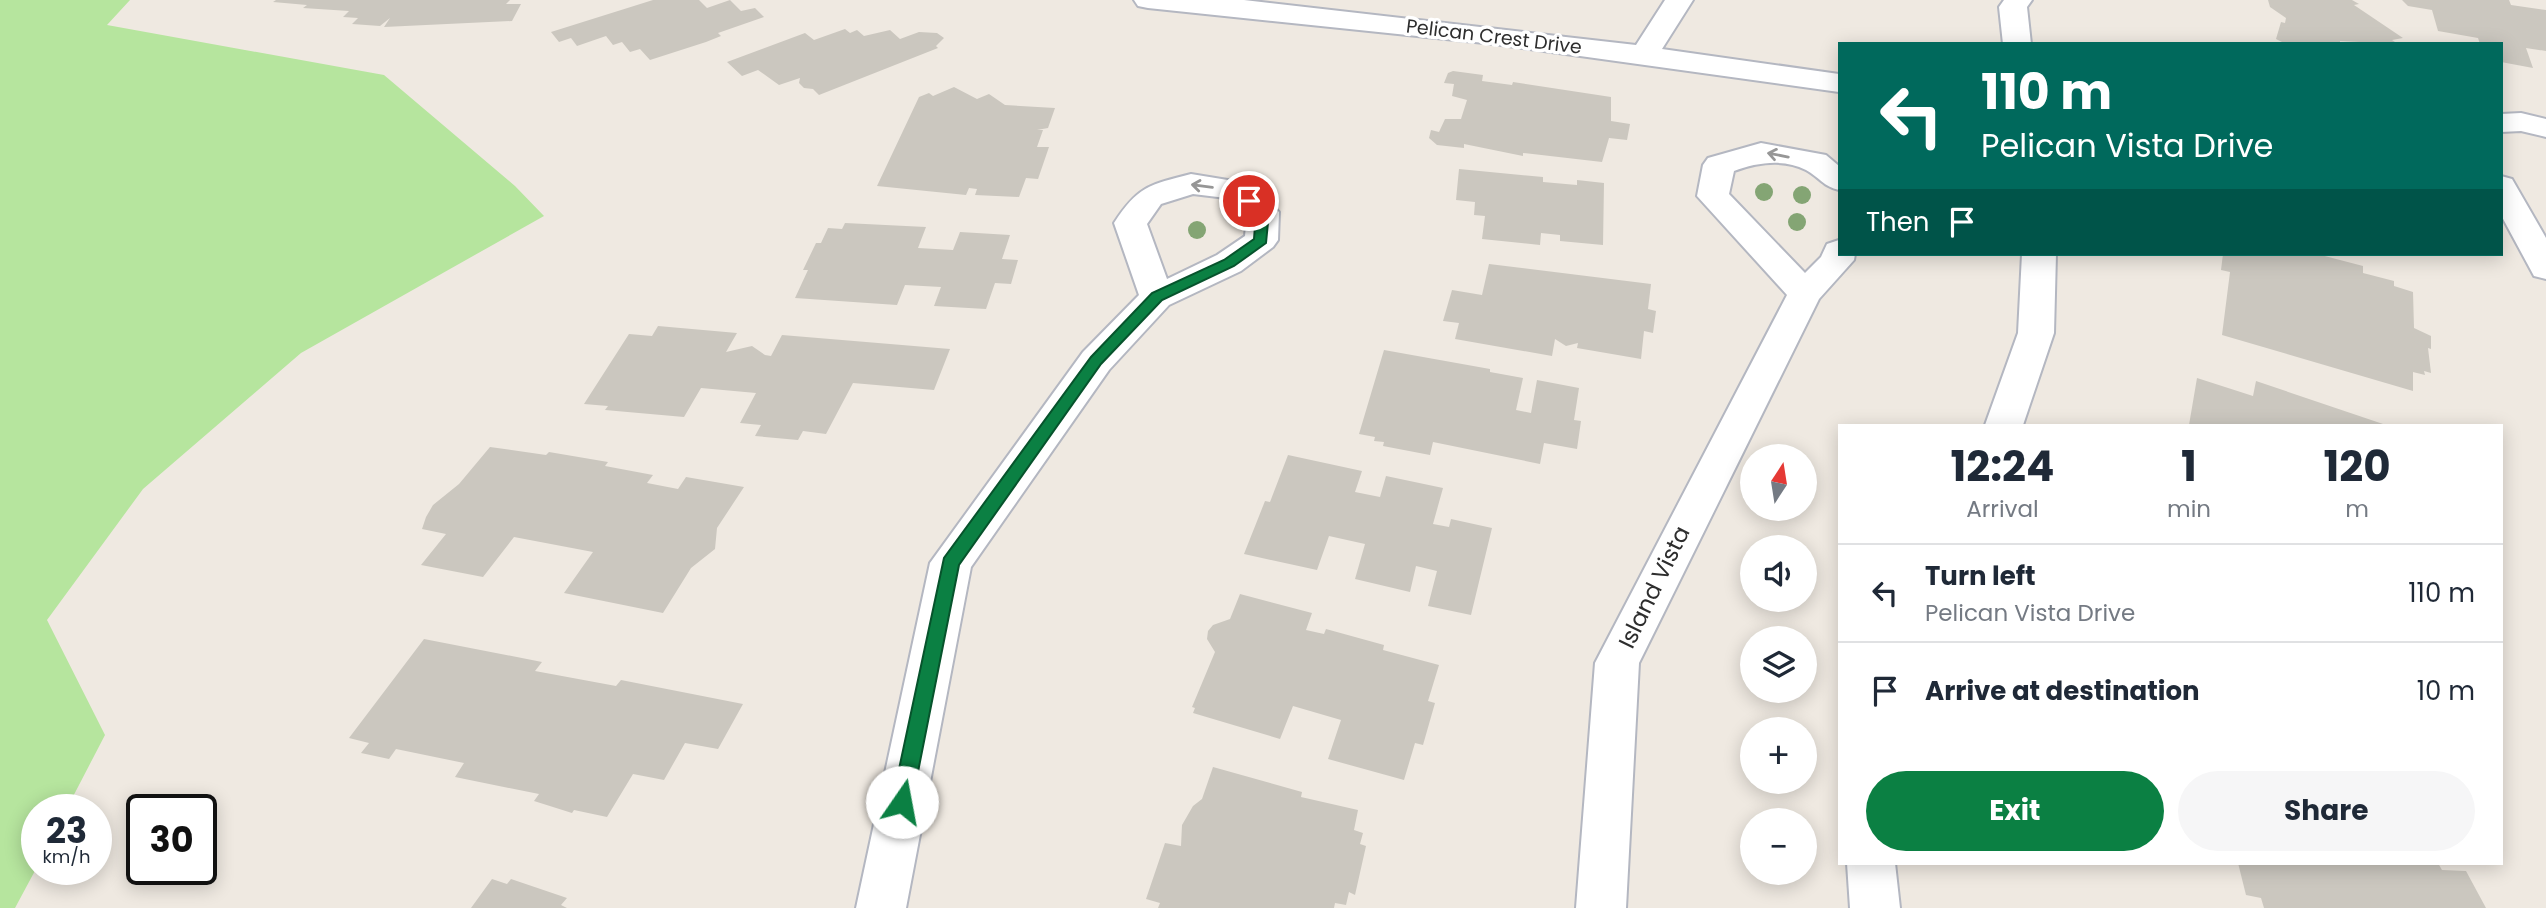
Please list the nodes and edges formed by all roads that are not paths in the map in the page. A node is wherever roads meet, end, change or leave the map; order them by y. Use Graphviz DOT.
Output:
graph roads {
  1 [pos="1148,0"];
  2 [pos="1679,0"];
  3 [pos="2018,0"];
  4 [pos="2017,42"];
  5 [pos="1645,53"];
  6 [pos="1838,83"];
  7 [pos="2503,123"];
  8 [pos="2546,128"];
  9 [pos="1838,180"];
  10 [pos="2503,190"];
  11 [pos="1838,256"];
  12 [pos="2039,256"];
  13 [pos="2546,268"];
  14 [pos="1805,293"];
  15 [pos="1157,297"];
  16 [pos="2004,424"];
  17 [pos="1871,865"];
  18 [pos="881,908"];
  19 [pos="1601,908"];
  20 [pos="1875,908"];
  1 -- 5 [label="street, Pelican Crest Drive"];
  2 -- 5 [label="street"];
  3 -- 4 [label="street"];
  5 -- 6 [label="street, Pelican Crest Drive"];
  7 -- 8 [label="street"];
  9 -- 14 [label="street, one-way"];
  10 -- 13 [label="street"];
  11 -- 14 [label="street, Island Vista"];
  12 -- 16 [label="street"];
  14 -- 19 [label="street, Island Vista"];
  15 -- 18 [label="street"];
  17 -- 20 [label="street"];
}
